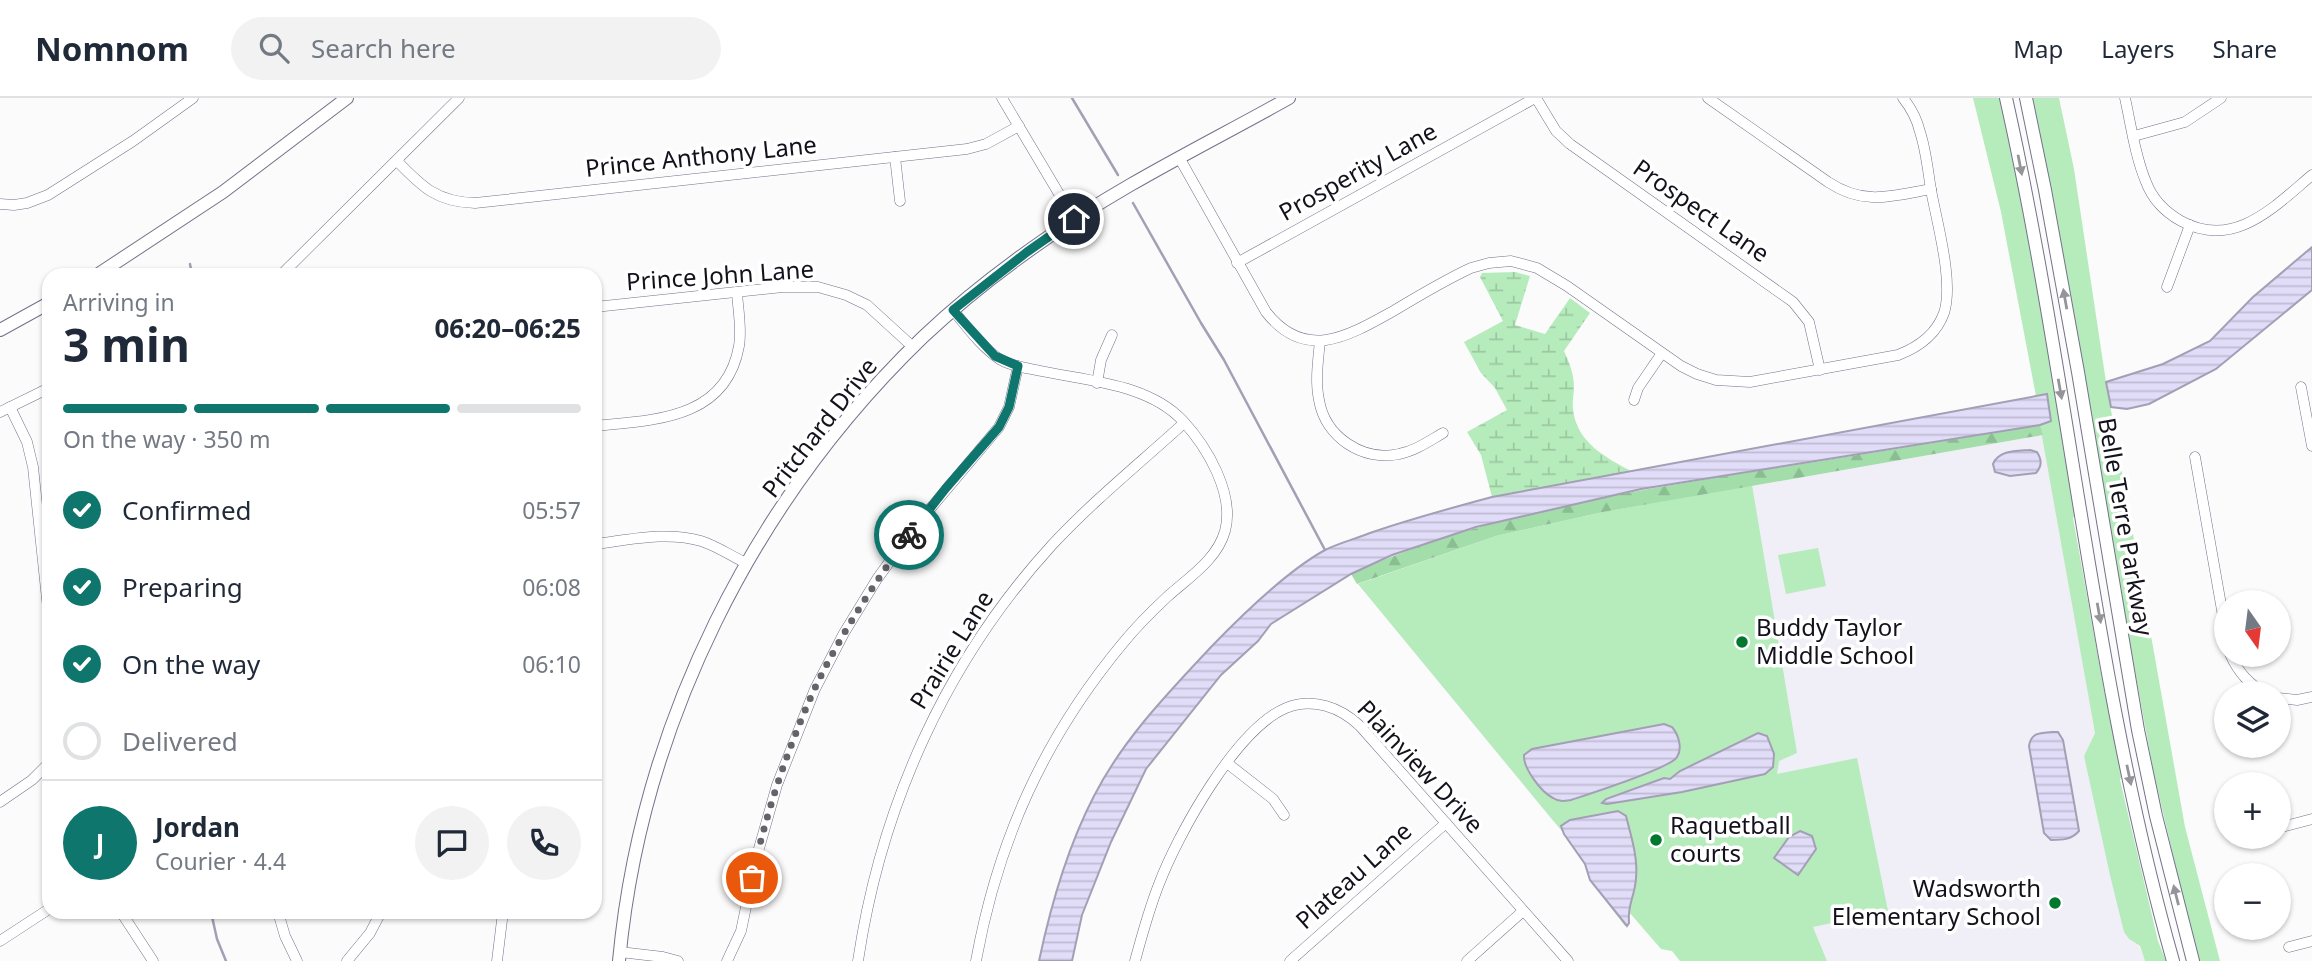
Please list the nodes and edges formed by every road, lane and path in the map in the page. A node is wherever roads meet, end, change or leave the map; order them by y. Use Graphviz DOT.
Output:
graph roads {
  1 [pos="193,98"];
  2 [pos="347,98"];
  3 [pos="459,98"];
  4 [pos="1002,98"];
  5 [pos="1289,98"];
  6 [pos="1536,98"];
  7 [pos="1708,98"];
  8 [pos="1903,98"];
  9 [pos="2006,98"];
  10 [pos="2026,98"];
  11 [pos="2125,98"];
  12 [pos="2221,98"];
  13 [pos="1018,126"];
  14 [pos="2134,136"];
  15 [pos="895,157"];
  16 [pos="1180,159"];
  17 [pos="397,161"];
  18 [pos="2312,175"];
  19 [pos="1931,189"];
  20 [pos="900,201"];
  21 [pos="0,204"];
  22 [pos="1074,219"];
  23 [pos="2190,225"];
  24 [pos="1237,263"];
  25 [pos="108,268"];
  26 [pos="288,268"];
  27 [pos="2167,287"];
  28 [pos="737,292"];
  29 [pos="602,306"];
  30 [pos="42,307"];
  31 [pos="953,310"];
  32 [pos="0,330"];
  33 [pos="1112,335"];
  34 [pos="1320,341"];
  35 [pos="914,347"];
  36 [pos="1662,353"];
  37 [pos="1018,366"];
  38 [pos="1820,370"];
  39 [pos="1097,383"];
  40 [pos="2301,387"];
  41 [pos="42,391"];
  42 [pos="1634,400"];
  43 [pos="10,407"];
  44 [pos="0,412"];
  45 [pos="1184,422"];
  46 [pos="602,425"];
  47 [pos="1443,433"];
  48 [pos="2312,446"];
  49 [pos="2195,457"];
  50 [pos="602,543"];
  51 [pos="42,552"];
  52 [pos="746,563"];
  53 [pos="2218,590"];
  54 [pos="2237,667"];
  55 [pos="2248,681"];
  56 [pos="2312,698"];
  57 [pos="2291,699"];
  58 [pos="1227,763"];
  59 [pos="42,771"];
  60 [pos="0,802"];
  61 [pos="1284,815"];
  62 [pos="2312,819"];
  63 [pos="1446,823"];
  64 [pos="2291,825"];
  65 [pos="1523,911"];
  66 [pos="42,914"];
  67 [pos="126,919"];
  68 [pos="280,919"];
  69 [pos="377,919"];
  70 [pos="502,919"];
  71 [pos="0,941"];
  72 [pos="2312,941"];
  73 [pos="2289,947"];
  74 [pos="619,956"];
  75 [pos="153,961"];
  76 [pos="297,961"];
  77 [pos="347,961"];
  78 [pos="497,961"];
  79 [pos="678,961"];
  80 [pos="727,961"];
  81 [pos="858,961"];
  82 [pos="976,961"];
  83 [pos="1136,961"];
  84 [pos="1290,961"];
  85 [pos="1467,961"];
  86 [pos="1568,961"];
  87 [pos="2173,961"];
  88 [pos="2193,961"];
  1 -- 21 [label="street"];
  2 -- 25 [label="main road"];
  3 -- 17 [label="street"];
  4 -- 13 [label="street"];
  5 -- 16 [label="main road, Pritchard Drive"];
  6 -- 24 [label="street, Prosperity Lane"];
  6 -- 38 [label="street, Prospect Lane"];
  7 -- 19 [label="street"];
  8 -- 19 [label="street"];
  9 -- 87 [label="main road, Belle Terre Parkway, one-way"];
  88 -- 10 [label="main road, Belle Terre Parkway, one-way"];
  11 -- 14 [label="street"];
  12 -- 14 [label="street"];
  13 -- 15 [label="street, Prince Anthony Lane"];
  13 -- 22 [label="street"];
  14 -- 23 [label="street"];
  15 -- 17 [label="street, Prince Anthony Lane"];
  15 -- 20 [label="street"];
  16 -- 22 [label="main road, Pritchard Drive"];
  16 -- 24 [label="street"];
  17 -- 26 [label="street"];
  18 -- 23 [label="street"];
  19 -- 38 [label="street"];
  22 -- 31 [label="main road, Pritchard Drive"];
  23 -- 27 [label="street"];
  24 -- 34 [label="street"];
  28 -- 29 [label="street, Prince John Lane"];
  28 -- 35 [label="street, Prince John Lane"];
  28 -- 46 [label="street"];
  30 -- 32 [label="main road"];
  31 -- 35 [label="main road, Pritchard Drive"];
  31 -- 37 [label="street"];
  33 -- 39 [label="street"];
  34 -- 36 [label="street"];
  34 -- 47 [label="street"];
  35 -- 52 [label="main road, Pritchard Drive"];
  36 -- 38 [label="street"];
  36 -- 42 [label="street"];
  37 -- 39 [label="street"];
  37 -- 80 [label="street"];
  39 -- 45 [label="street"];
  40 -- 48 [label="street"];
  41 -- 43 [label="street"];
  43 -- 44 [label="street"];
  43 -- 51 [label="street"];
  45 -- 81 [label="street, Prairie Lane"];
  45 -- 82 [label="street"];
  49 -- 53 [label="street"];
  50 -- 52 [label="street"];
  52 -- 74 [label="main road, Pritchard Drive"];
  54 -- 55 [label="street"];
  56 -- 57 [label="street"];
  58 -- 61 [label="street"];
  58 -- 63 [label="street, Plainview Drive"];
  58 -- 83 [label="street, Plainview Drive"];
  59 -- 60 [label="street"];
  62 -- 64 [label="street"];
  63 -- 65 [label="street, Plainview Drive"];
  63 -- 84 [label="street, Plateau Lane"];
  65 -- 85 [label="street"];
  65 -- 86 [label="street, Plainview Drive"];
  66 -- 71 [label="street"];
  67 -- 75 [label="street"];
  68 -- 76 [label="street"];
  69 -- 77 [label="street"];
  70 -- 78 [label="street"];
  72 -- 73 [label="street"];
  74 -- 79 [label="street"];
}
